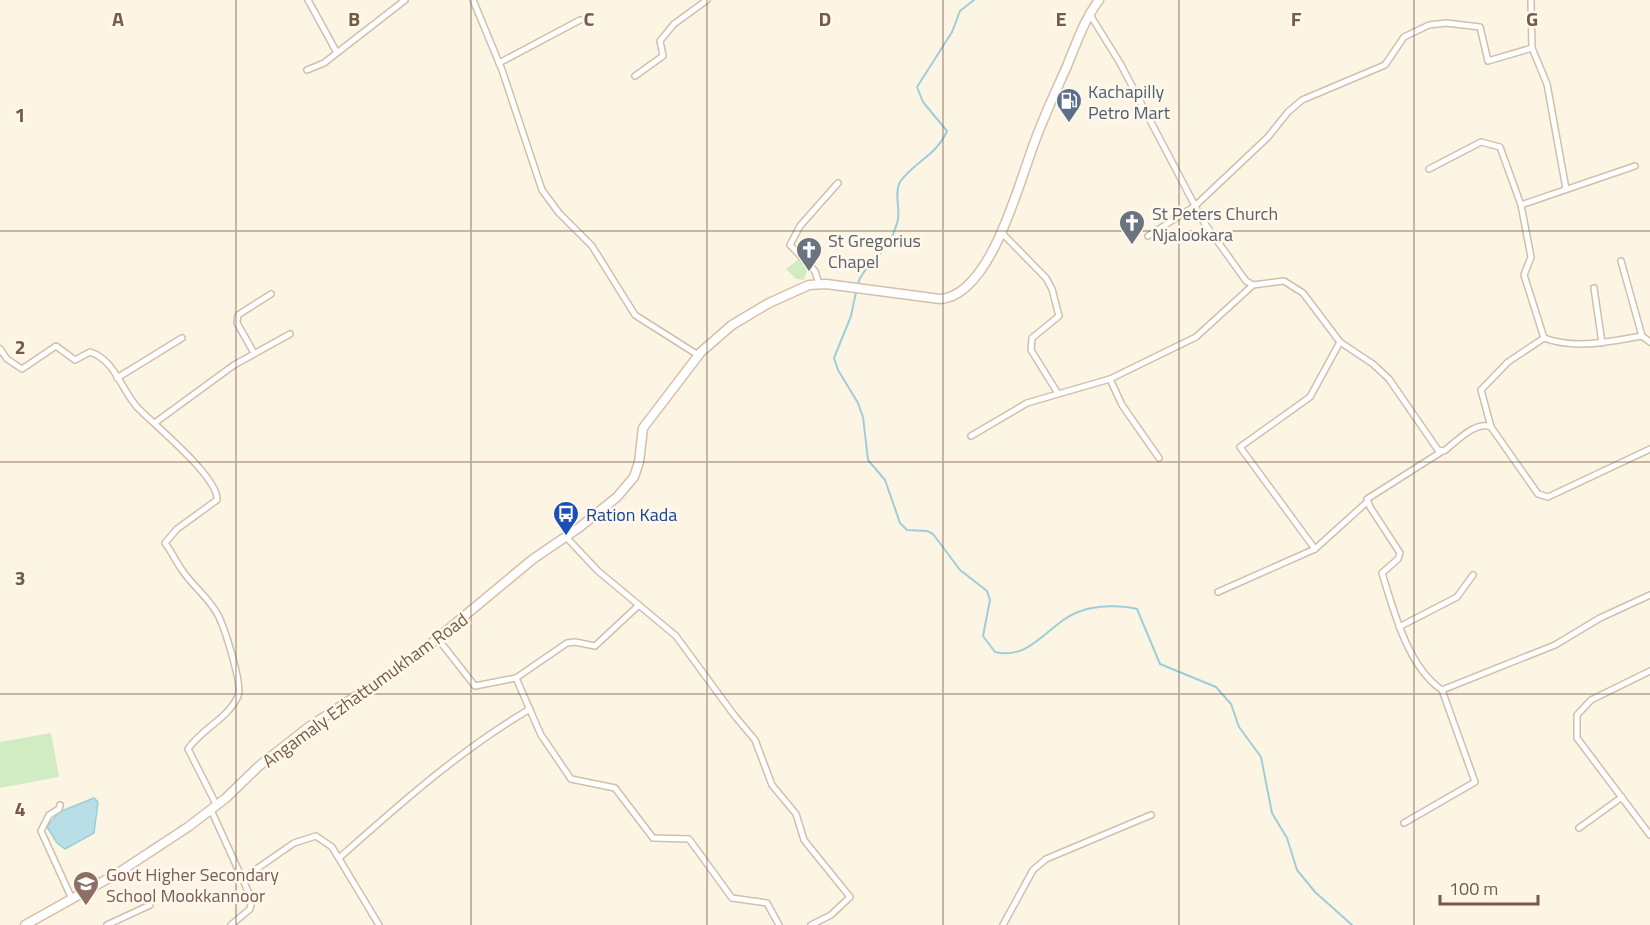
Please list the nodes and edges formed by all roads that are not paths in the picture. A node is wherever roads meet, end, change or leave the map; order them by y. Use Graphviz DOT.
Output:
graph roads {
  1 [pos="308,0"];
  2 [pos="405,0"];
  3 [pos="472,0"];
  4 [pos="707,0"];
  5 [pos="1099,0"];
  6 [pos="1531,0"];
  7 [pos="1089,13"];
  8 [pos="580,20"];
  9 [pos="1532,48"];
  10 [pos="336,51"];
  11 [pos="499,63"];
  12 [pos="307,70"];
  13 [pos="635,76"];
  14 [pos="1635,166"];
  15 [pos="1429,169"];
  16 [pos="838,183"];
  17 [pos="1566,189"];
  18 [pos="1521,205"];
  19 [pos="1195,206"];
  20 [pos="1001,232"];
  21 [pos="1148,236"];
  22 [pos="1621,261"];
  23 [pos="819,284"];
  24 [pos="1253,285"];
  25 [pos="1594,288"];
  26 [pos="271,294"];
  27 [pos="290,334"];
  28 [pos="1642,336"];
  29 [pos="182,338"];
  30 [pos="1544,338"];
  31 [pos="1340,342"];
  32 [pos="1650,342"];
  33 [pos="1602,343"];
  34 [pos="0,349"];
  35 [pos="254,353"];
  36 [pos="698,355"];
  37 [pos="117,378"];
  38 [pos="1110,379"];
  39 [pos="1057,392"];
  40 [pos="156,422"];
  41 [pos="1491,427"];
  42 [pos="971,436"];
  43 [pos="1650,449"];
  44 [pos="1441,452"];
  45 [pos="1159,458"];
  46 [pos="1367,502"];
  47 [pos="566,537"];
  48 [pos="1315,549"];
  49 [pos="1473,575"];
  50 [pos="1218,592"];
  51 [pos="1650,595"];
  52 [pos="639,605"];
  53 [pos="1399,627"];
  54 [pos="438,639"];
  55 [pos="1650,671"];
  56 [pos="516,678"];
  57 [pos="1442,690"];
  58 [pos="530,710"];
  59 [pos="1622,797"];
  60 [pos="60,805"];
  61 [pos="214,808"];
  62 [pos="1151,814"];
  63 [pos="1404,824"];
  64 [pos="1579,828"];
  65 [pos="1650,835"];
  66 [pos="339,858"];
  67 [pos="242,879"];
  68 [pos="72,899"];
  69 [pos="150,905"];
  70 [pos="25,925"];
  71 [pos="107,925"];
  72 [pos="231,925"];
  73 [pos="379,925"];
  74 [pos="779,925"];
  75 [pos="811,925"];
  76 [pos="1003,925"];
  1 -- 10 [label="street"];
  2 -- 10 [label="street"];
  3 -- 11 [label="street"];
  4 -- 13 [label="street"];
  5 -- 7 [label="street, Angamaly Ezhattumukham Road"];
  6 -- 9 [label="street"];
  7 -- 19 [label="street"];
  7 -- 20 [label="street, Angamaly Ezhattumukham Road"];
  8 -- 11 [label="street"];
  9 -- 17 [label="street"];
  9 -- 19 [label="street"];
  10 -- 12 [label="street"];
  11 -- 36 [label="street"];
  14 -- 17 [label="street"];
  15 -- 18 [label="street"];
  16 -- 23 [label="street"];
  17 -- 18 [label="street"];
  18 -- 30 [label="street"];
  19 -- 21 [label="street"];
  19 -- 24 [label="street"];
  20 -- 23 [label="street, Angamaly Ezhattumukham Road"];
  20 -- 39 [label="street"];
  22 -- 28 [label="street"];
  23 -- 36 [label="street, Angamaly Ezhattumukham Road"];
  24 -- 31 [label="street"];
  24 -- 38 [label="street"];
  25 -- 33 [label="street"];
  26 -- 35 [label="street"];
  27 -- 35 [label="street"];
  28 -- 32 [label="street"];
  28 -- 33 [label="street"];
  29 -- 37 [label="street"];
  30 -- 33 [label="street"];
  30 -- 41 [label="street"];
  31 -- 44 [label="street"];
  31 -- 48 [label="street"];
  34 -- 37 [label="street"];
  35 -- 40 [label="street"];
  36 -- 47 [label="street, Angamaly Ezhattumukham Road"];
  37 -- 40 [label="street"];
  38 -- 39 [label="street"];
  38 -- 45 [label="street"];
  39 -- 42 [label="street"];
  40 -- 61 [label="street"];
  41 -- 43 [label="street"];
  41 -- 44 [label="street"];
  44 -- 46 [label="street"];
  46 -- 48 [label="street"];
  46 -- 53 [label="street"];
  47 -- 52 [label="street"];
  47 -- 54 [label="street, Angamaly Ezhattumukham Road"];
  48 -- 50 [label="street"];
  49 -- 53 [label="street"];
  51 -- 57 [label="street"];
  52 -- 56 [label="street"];
  52 -- 75 [label="street"];
  53 -- 57 [label="street"];
  54 -- 56 [label="street"];
  54 -- 61 [label="street, Angamaly Ezhattumukham Road"];
  55 -- 59 [label="street"];
  56 -- 58 [label="street"];
  57 -- 63 [label="street"];
  58 -- 66 [label="street"];
  58 -- 74 [label="street"];
  59 -- 64 [label="street"];
  59 -- 65 [label="street"];
  60 -- 68 [label="street"];
  61 -- 67 [label="street"];
  61 -- 68 [label="street, Angamaly Ezhattumukham Road"];
  62 -- 76 [label="street"];
  66 -- 67 [label="street"];
  66 -- 73 [label="street"];
  67 -- 72 [label="street"];
  68 -- 70 [label="street, Angamaly Ezhattumukham Road"];
  69 -- 71 [label="street"];
}
